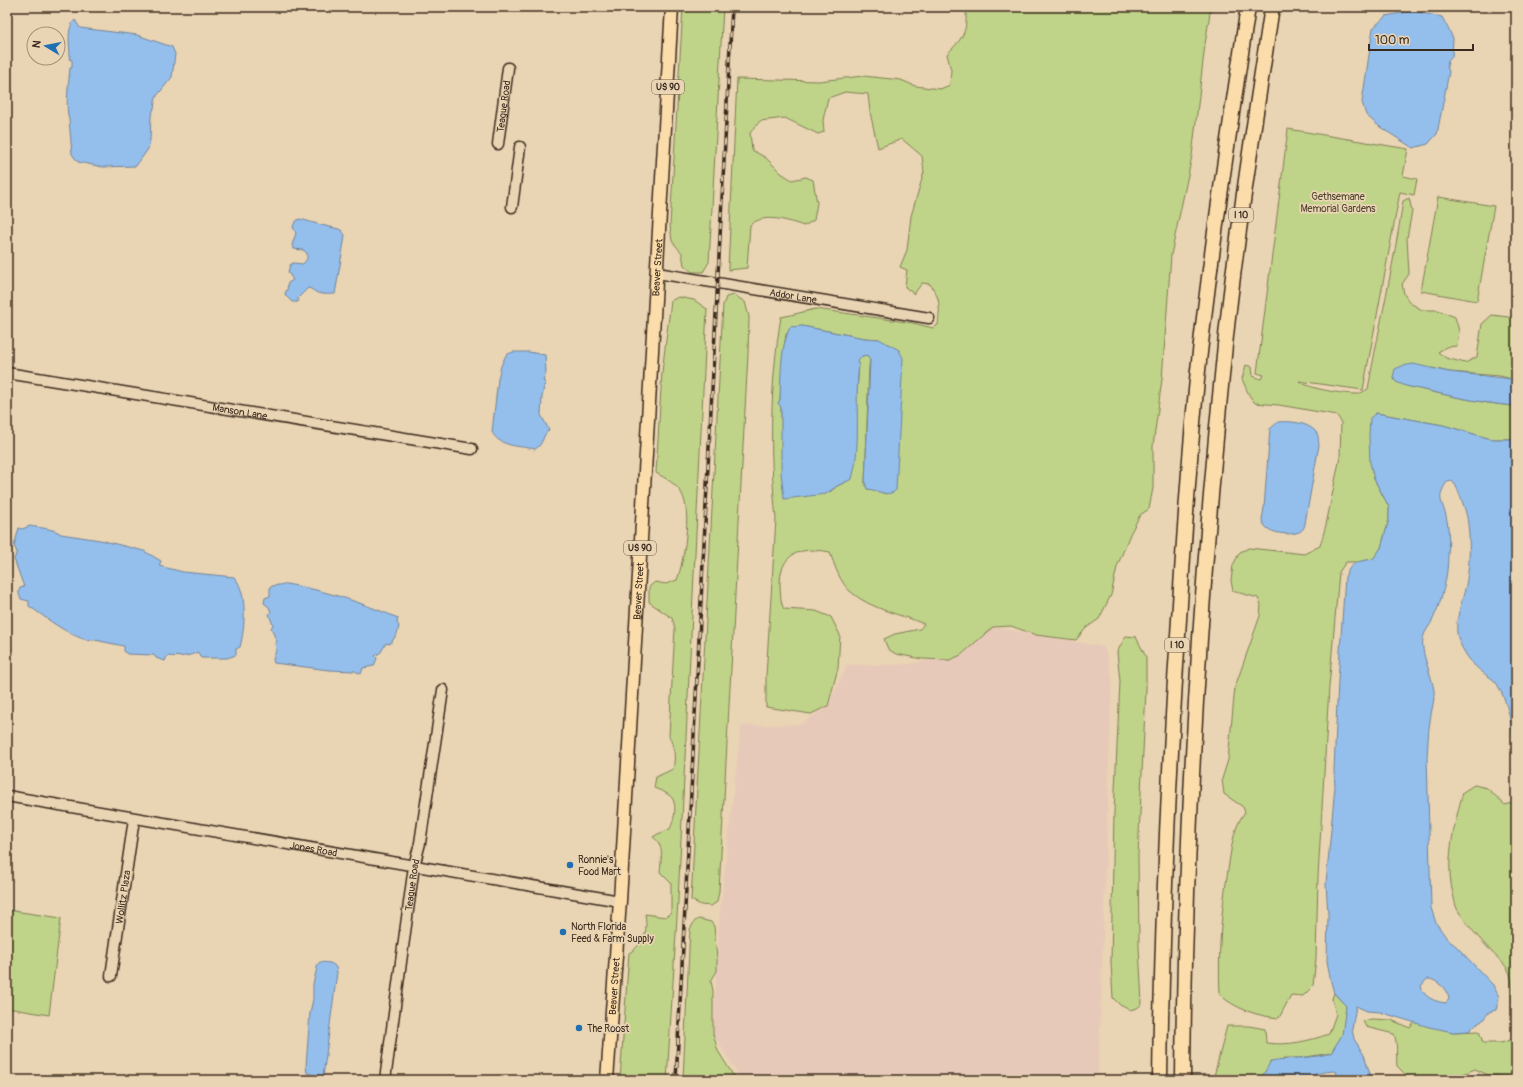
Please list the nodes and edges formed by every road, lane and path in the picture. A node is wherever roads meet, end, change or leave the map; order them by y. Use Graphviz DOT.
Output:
graph roads {
  1 [pos="672,7"];
  2 [pos="1241,7"];
  3 [pos="1248,7"];
  4 [pos="1272,7"];
  5 [pos="1279,7"];
  6 [pos="508,68"];
  7 [pos="1238,69"];
  8 [pos="1260,89"];
  9 [pos="498,144"];
  10 [pos="520,147"];
  11 [pos="512,207"];
  12 [pos="657,273"];
  13 [pos="929,318"];
  14 [pos="7,373"];
  15 [pos="472,449"];
  16 [pos="443,690"];
  17 [pos="7,796"];
  18 [pos="134,819"];
  19 [pos="414,866"];
  20 [pos="620,901"];
  21 [pos="111,976"];
  22 [pos="385,1080"];
  23 [pos="607,1080"];
  24 [pos="1160,1080"];
  25 [pos="1183,1080"];
  1 -- 12 [label="main road, Beaver Street / US 90"];
  2 -- 7 [label="highway"];
  3 -- 7 [label="highway, I 10"];
  4 -- 8 [label="highway, I 10"];
  5 -- 8 [label="highway"];
  6 -- 9 [label="street, Teague Road"];
  7 -- 24 [label="highway, I 10"];
  8 -- 25 [label="highway, I 10"];
  10 -- 11 [label="street"];
  12 -- 13 [label="street, Addor Lane"];
  12 -- 20 [label="main road, Beaver Street / US 90"];
  14 -- 15 [label="street, Manson Lane"];
  16 -- 19 [label="street, Teague Road"];
  17 -- 18 [label="street, Jones Road"];
  18 -- 19 [label="street, Jones Road"];
  18 -- 21 [label="street, Wollitz Plaza"];
  19 -- 20 [label="street, Jones Road"];
  19 -- 22 [label="street, Teague Road"];
  20 -- 23 [label="main road, Beaver Street / US 90"];
}
